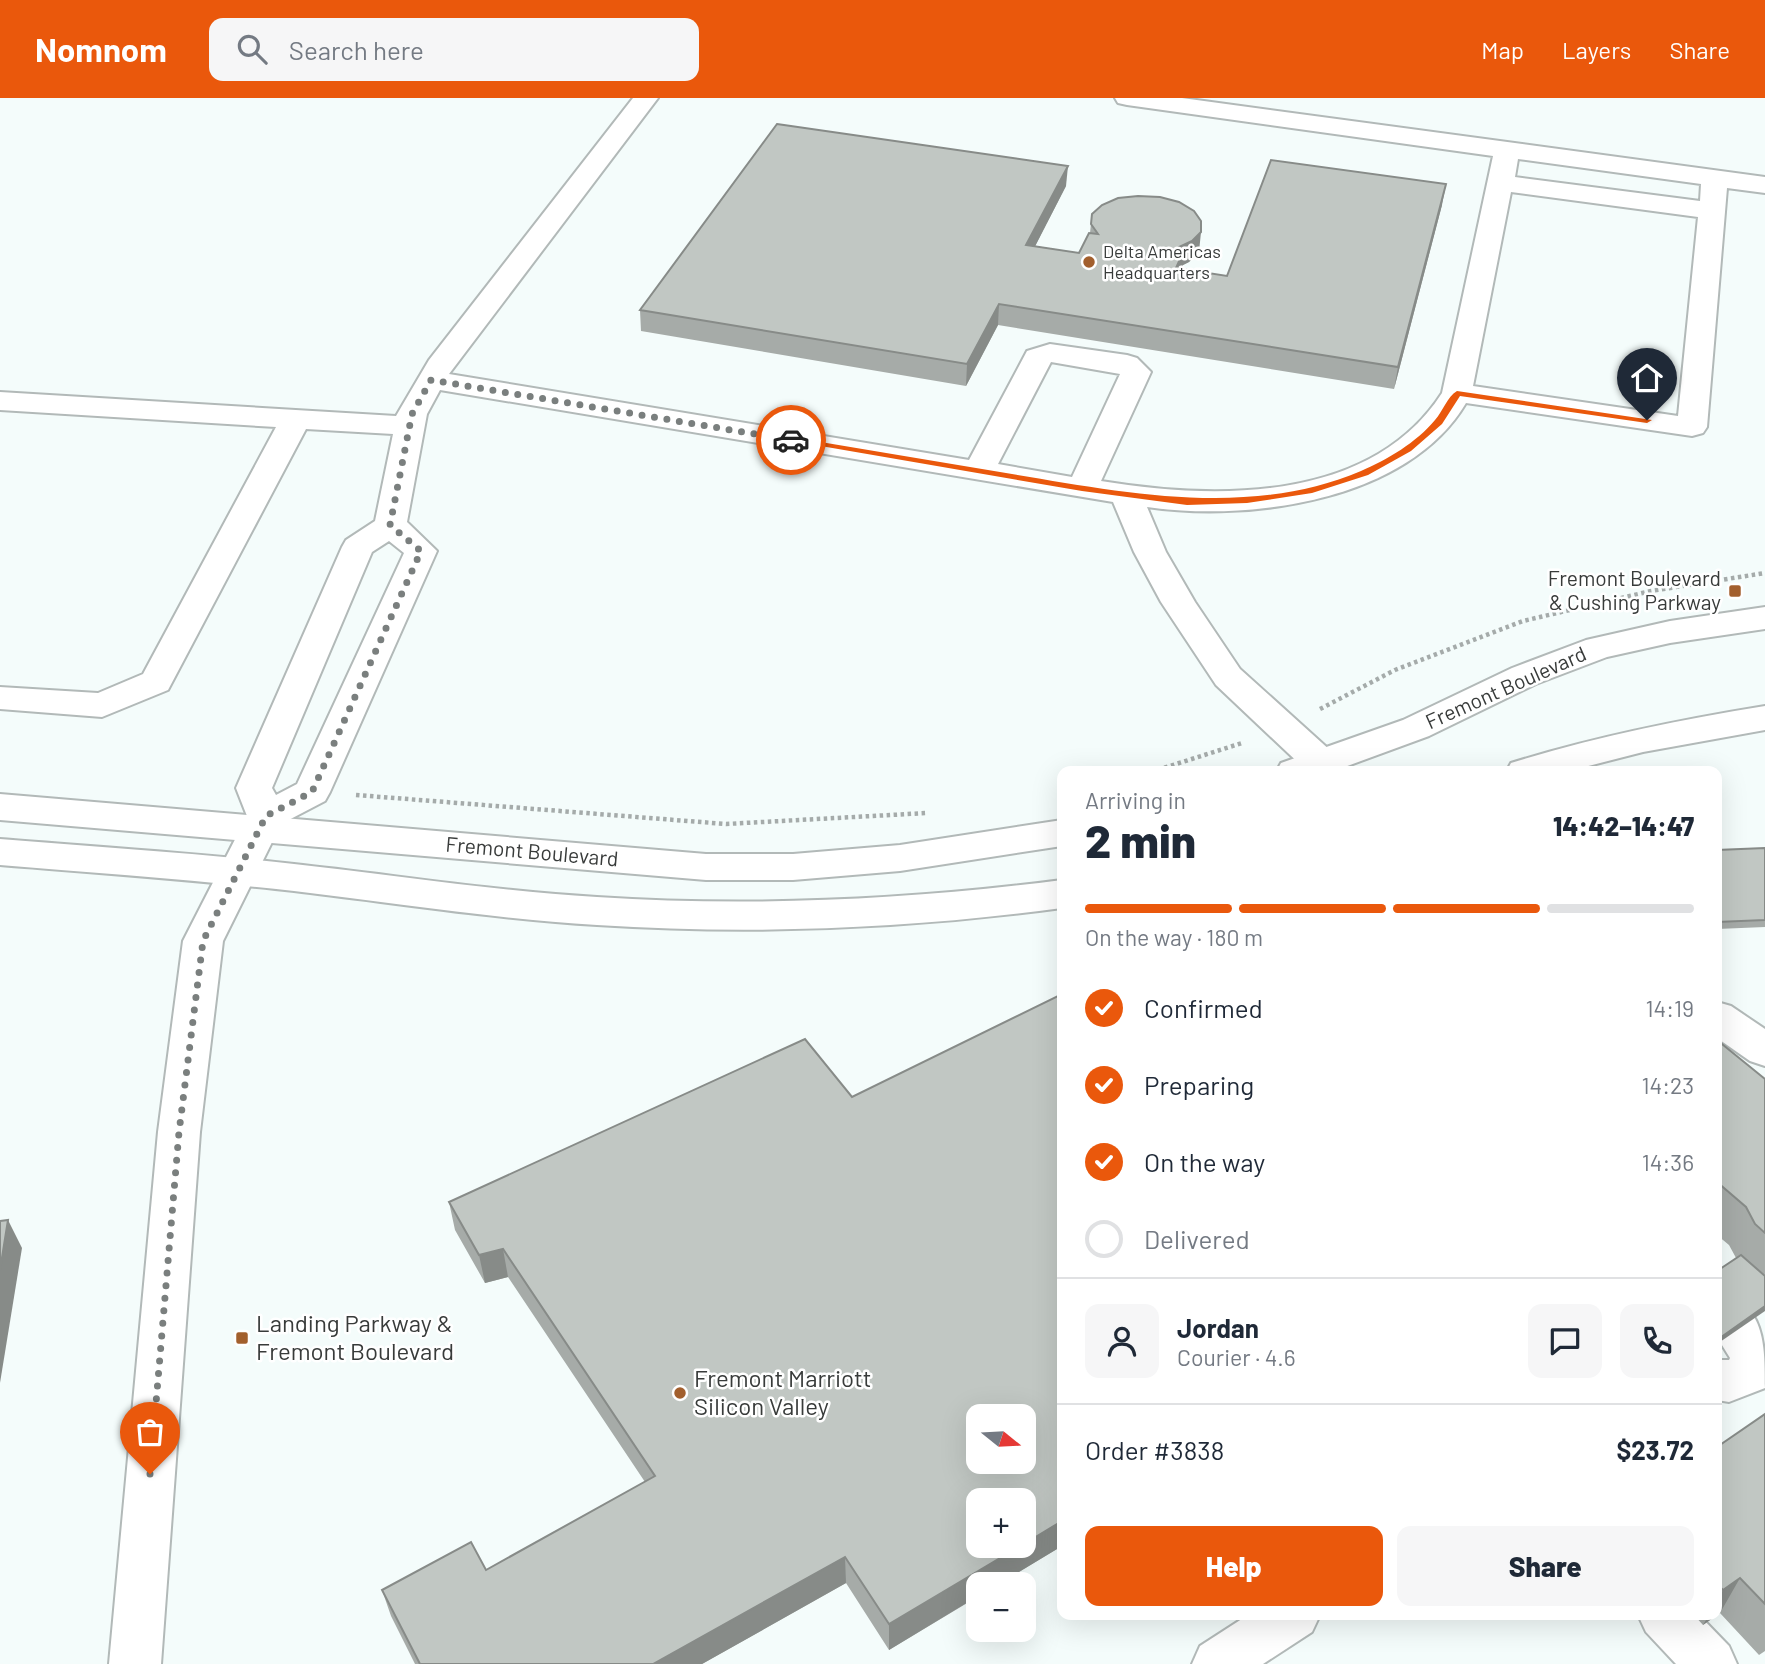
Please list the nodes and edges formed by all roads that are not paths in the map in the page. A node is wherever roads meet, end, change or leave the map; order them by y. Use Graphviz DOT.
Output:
graph roads {
  1 [pos="646,98"];
  2 [pos="1127,98"];
  3 [pos="1507,150"];
  4 [pos="1715,178"];
  5 [pos="1500,183"];
  6 [pos="1765,185"];
  7 [pos="1712,211"];
  8 [pos="431,380"];
  9 [pos="1457,393"];
  10 [pos="0,401"];
  11 [pos="296,419"];
  12 [pos="409,426"];
  13 [pos="979,471"];
  14 [pos="1082,488"];
  15 [pos="1126,495"];
  16 [pos="390,525"];
  17 [pos="1765,618"];
  18 [pos="0,698"];
  19 [pos="1765,718"];
  20 [pos="1416,728"];
  21 [pos="1306,766"];
  22 [pos="1377,766"];
  23 [pos="1542,766"];
  24 [pos="0,807"];
  25 [pos="262,822"];
  26 [pos="1057,834"];
  27 [pos="0,852"];
  28 [pos="237,873"];
  29 [pos="1057,895"];
  30 [pos="1722,1020"];
  31 [pos="1765,1050"];
  32 [pos="1722,1312"];
  33 [pos="1722,1380"];
  34 [pos="1286,1620"];
  35 [pos="1669,1620"];
  36 [pos="135,1664"];
  37 [pos="1218,1664"];
  38 [pos="1711,1664"];
  1 -- 8 [label="main road"];
  2 -- 3 [label="main road"];
  3 -- 4 [label="main road"];
  3 -- 5 [label="main road"];
  4 -- 6 [label="main road"];
  4 -- 7 [label="main road"];
  5 -- 7 [label="main road"];
  5 -- 9 [label="main road"];
  7 -- 9 [label="main road"];
  8 -- 12 [label="main road"];
  8 -- 13 [label="main road"];
  9 -- 15 [label="main road"];
  10 -- 11 [label="main road"];
  11 -- 12 [label="main road"];
  11 -- 18 [label="main road"];
  12 -- 16 [label="main road"];
  13 -- 14 [label="main road"];
  13 -- 14 [label="main road"];
  14 -- 15 [label="main road"];
  15 -- 21 [label="main road"];
  16 -- 25 [label="main road"];
  16 -- 25 [label="main road"];
  17 -- 20 [label="main road, Fremont Boulevard"];
  19 -- 23 [label="main road"];
  20 -- 21 [label="main road, Fremont Boulevard"];
  20 -- 22 [label="main road"];
  24 -- 25 [label="main road, Fremont Boulevard"];
  25 -- 26 [label="main road, Fremont Boulevard"];
  25 -- 28 [label="main road"];
  27 -- 28 [label="main road"];
  28 -- 29 [label="main road"];
  28 -- 36 [label="main road"];
  30 -- 31 [label="main road"];
  32 -- 33 [label="main road"];
  34 -- 37 [label="main road"];
  35 -- 38 [label="main road"];
}
